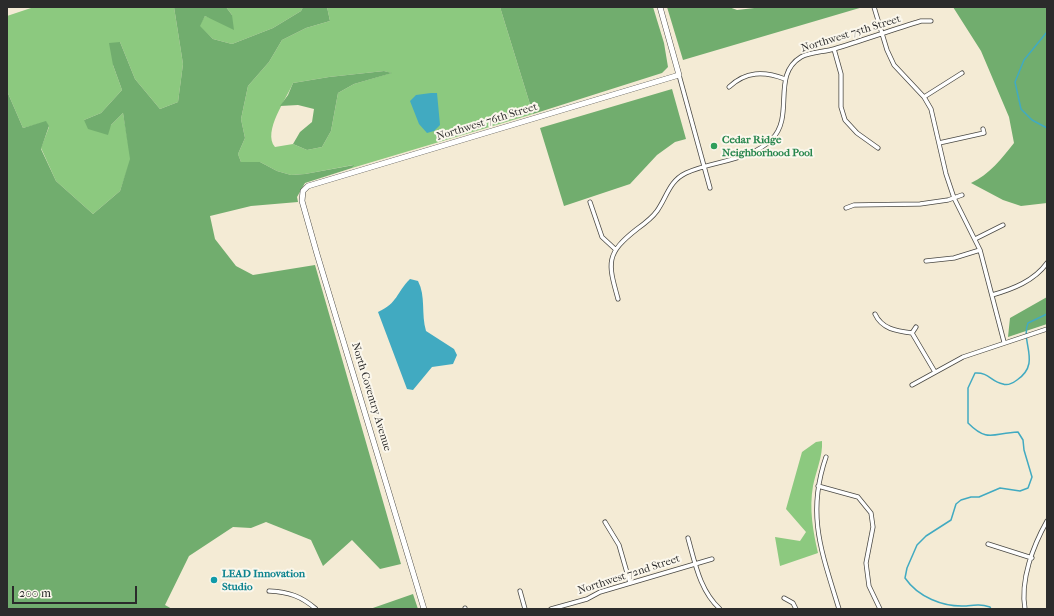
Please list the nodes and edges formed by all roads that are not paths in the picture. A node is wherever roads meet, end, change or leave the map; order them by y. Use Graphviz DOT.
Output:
graph roads {
  1 [pos="660,7"];
  2 [pos="874,7"];
  3 [pos="931,21"];
  4 [pos="882,33"];
  5 [pos="834,49"];
  6 [pos="962,73"];
  7 [pos="679,75"];
  8 [pos="785,79"];
  9 [pos="729,86"];
  10 [pos="924,97"];
  11 [pos="982,129"];
  12 [pos="939,143"];
  13 [pos="878,148"];
  14 [pos="704,167"];
  15 [pos="710,188"];
  16 [pos="304,191"];
  17 [pos="962,194"];
  18 [pos="954,198"];
  19 [pos="590,202"];
  20 [pos="846,208"];
  21 [pos="1003,225"];
  22 [pos="975,239"];
  23 [pos="615,249"];
  24 [pos="980,250"];
  25 [pos="926,261"];
  26 [pos="1047,263"];
  27 [pos="992,296"];
  28 [pos="618,300"];
  29 [pos="875,314"];
  30 [pos="916,327"];
  31 [pos="1047,329"];
  32 [pos="912,333"];
  33 [pos="1004,342"];
  34 [pos="935,372"];
  35 [pos="912,385"];
  36 [pos="826,457"];
  37 [pos="818,486"];
  38 [pos="1047,521"];
  39 [pos="605,522"];
  40 [pos="688,538"];
  41 [pos="988,544"];
  42 [pos="1032,558"];
  43 [pos="712,559"];
  44 [pos="696,563"];
  45 [pos="630,583"];
  46 [pos="270,591"];
  47 [pos="520,591"];
  48 [pos="784,598"];
  49 [pos="316,609"];
  50 [pos="424,609"];
  51 [pos="525,609"];
  52 [pos="551,609"];
  53 [pos="720,609"];
  54 [pos="796,609"];
  55 [pos="839,609"];
  56 [pos="880,609"];
  57 [pos="1025,609"];
  1 -- 7 [label="street"];
  2 -- 4 [label="street"];
  3 -- 4 [label="street, Northwest 75th Street"];
  4 -- 5 [label="street, Northwest 75th Street"];
  4 -- 10 [label="street"];
  5 -- 8 [label="street, Northwest 75th Street"];
  5 -- 13 [label="street"];
  6 -- 10 [label="street"];
  7 -- 14 [label="street"];
  7 -- 16 [label="street, Northwest 76th Street"];
  8 -- 9 [label="street"];
  8 -- 14 [label="street"];
  10 -- 12 [label="street"];
  11 -- 12 [label="street"];
  12 -- 18 [label="street"];
  14 -- 15 [label="street"];
  14 -- 23 [label="street"];
  16 -- 50 [label="street, North Coventry Avenue"];
  17 -- 18 [label="street"];
  18 -- 20 [label="street"];
  18 -- 22 [label="street"];
  19 -- 23 [label="street"];
  21 -- 22 [label="street"];
  22 -- 24 [label="street"];
  23 -- 28 [label="street"];
  24 -- 25 [label="street"];
  24 -- 27 [label="street"];
  26 -- 27 [label="street"];
  27 -- 33 [label="street"];
  29 -- 32 [label="street"];
  30 -- 32 [label="street"];
  31 -- 33 [label="street"];
  32 -- 34 [label="street"];
  33 -- 34 [label="street"];
  34 -- 35 [label="street"];
  36 -- 37 [label="street"];
  37 -- 55 [label="street"];
  37 -- 56 [label="street"];
  38 -- 42 [label="street"];
  39 -- 45 [label="street"];
  40 -- 44 [label="street"];
  41 -- 42 [label="street"];
  42 -- 57 [label="street"];
  43 -- 44 [label="street, Northwest 72nd Street"];
  44 -- 45 [label="street, Northwest 72nd Street"];
  44 -- 53 [label="street"];
  45 -- 52 [label="street, Northwest 72nd Street"];
  46 -- 49 [label="street"];
  47 -- 51 [label="street"];
  48 -- 54 [label="street"];
}
